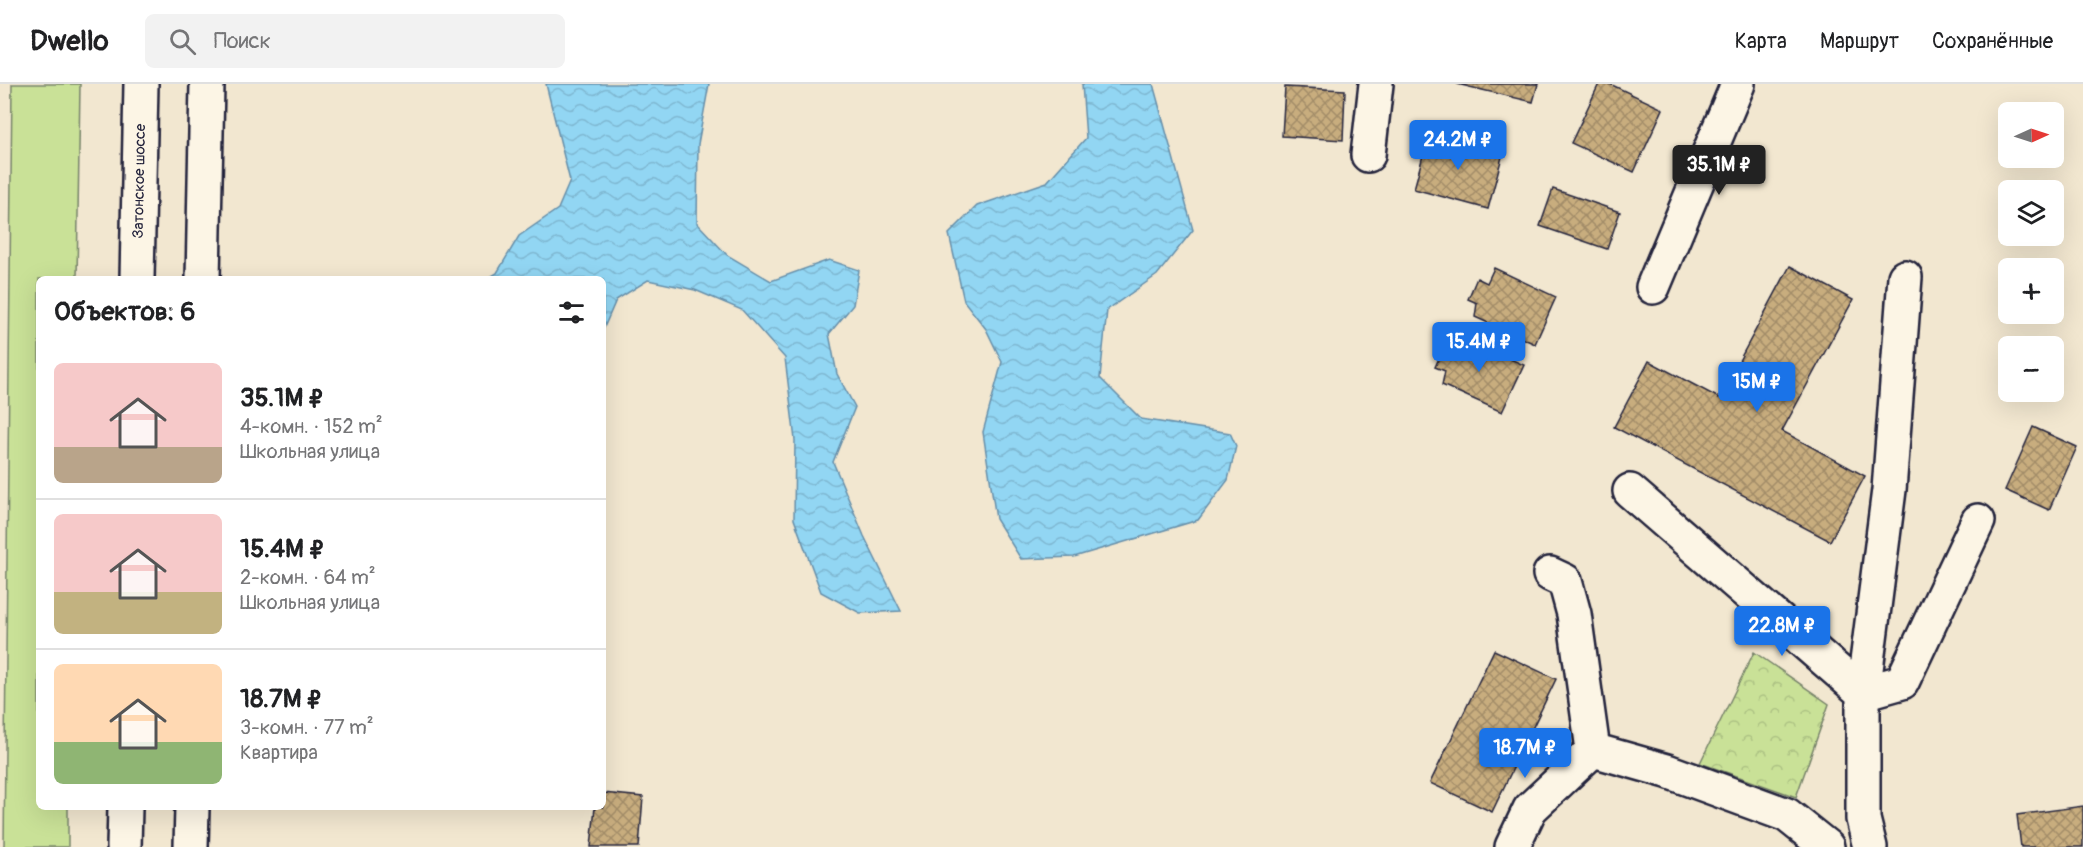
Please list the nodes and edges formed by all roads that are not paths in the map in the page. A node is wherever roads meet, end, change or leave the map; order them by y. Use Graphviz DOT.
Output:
graph roads {
  1 [pos="141,84"];
  2 [pos="207,84"];
  3 [pos="1376,84"];
  4 [pos="1738,84"];
  5 [pos="1368,155"];
  6 [pos="136,276"];
  7 [pos="203,276"];
  8 [pos="1905,277"];
  9 [pos="1653,288"];
  10 [pos="1630,491"];
  11 [pos="1978,521"];
  12 [pos="1550,574"];
  13 [pos="1863,693"];
  14 [pos="1593,750"];
  15 [pos="125,810"];
  16 [pos="192,810"];
  17 [pos="124,847"];
  18 [pos="191,847"];
  19 [pos="1512,847"];
  20 [pos="1827,847"];
  21 [pos="1870,847"];
  1 -- 6 [label="street, Затонское шоссе"];
  2 -- 7 [label="street"];
  3 -- 5 [label="street"];
  4 -- 9 [label="street"];
  8 -- 13 [label="street"];
  10 -- 13 [label="street"];
  11 -- 13 [label="street"];
  12 -- 14 [label="street"];
  13 -- 21 [label="street"];
  14 -- 19 [label="street"];
  14 -- 20 [label="street"];
  15 -- 17 [label="street"];
  16 -- 18 [label="street"];
}
